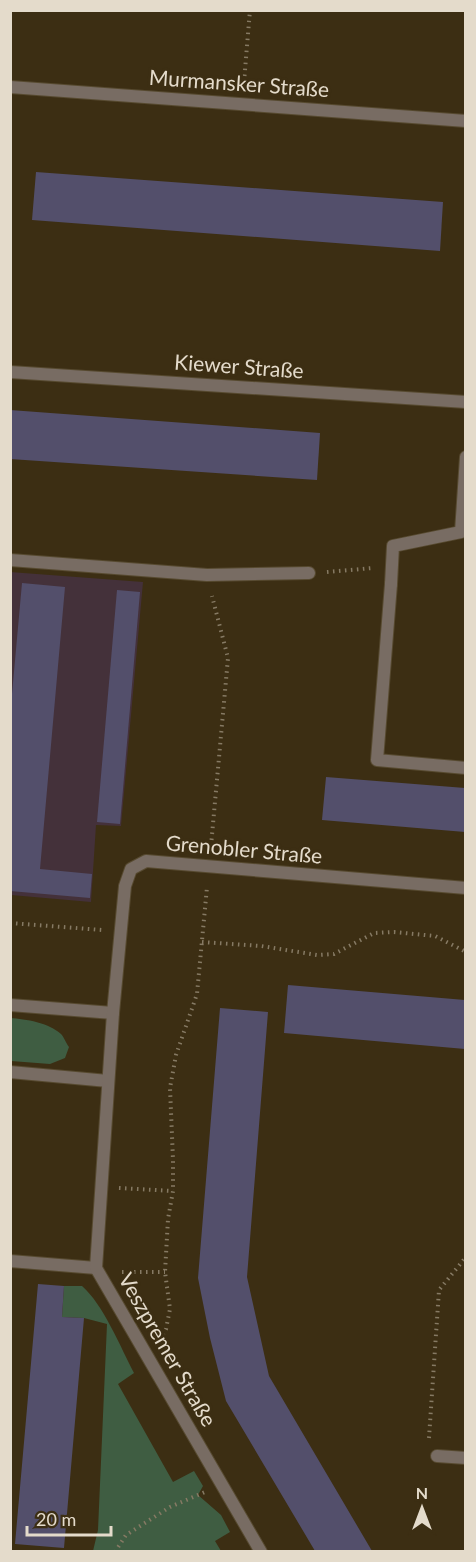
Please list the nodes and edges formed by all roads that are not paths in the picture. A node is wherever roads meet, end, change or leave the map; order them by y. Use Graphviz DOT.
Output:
graph roads {
  1 [pos="10,87"];
  2 [pos="465,121"];
  3 [pos="10,372"];
  4 [pos="465,402"];
  5 [pos="465,457"];
  6 [pos="10,560"];
  7 [pos="309,573"];
  8 [pos="465,768"];
  9 [pos="465,888"];
  10 [pos="10,1005"];
  11 [pos="113,1013"];
  12 [pos="10,1072"];
  13 [pos="108,1081"];
  14 [pos="10,1261"];
  15 [pos="96,1268"];
  16 [pos="437,1456"];
  17 [pos="465,1458"];
  18 [pos="261,1551"];
  1 -- 2 [label="street, Murmansker Straße"];
  3 -- 4 [label="street, Kiewer Straße"];
  5 -- 8 [label="street"];
  6 -- 7 [label="street"];
  9 -- 11 [label="street, Grenobler Straße"];
  10 -- 11 [label="street"];
  11 -- 13 [label="street, Veszpremer Straße"];
  12 -- 13 [label="street"];
  13 -- 15 [label="street, Veszpremer Straße"];
  14 -- 15 [label="street"];
  15 -- 18 [label="street, Veszpremer Straße"];
  16 -- 17 [label="street"];
}
